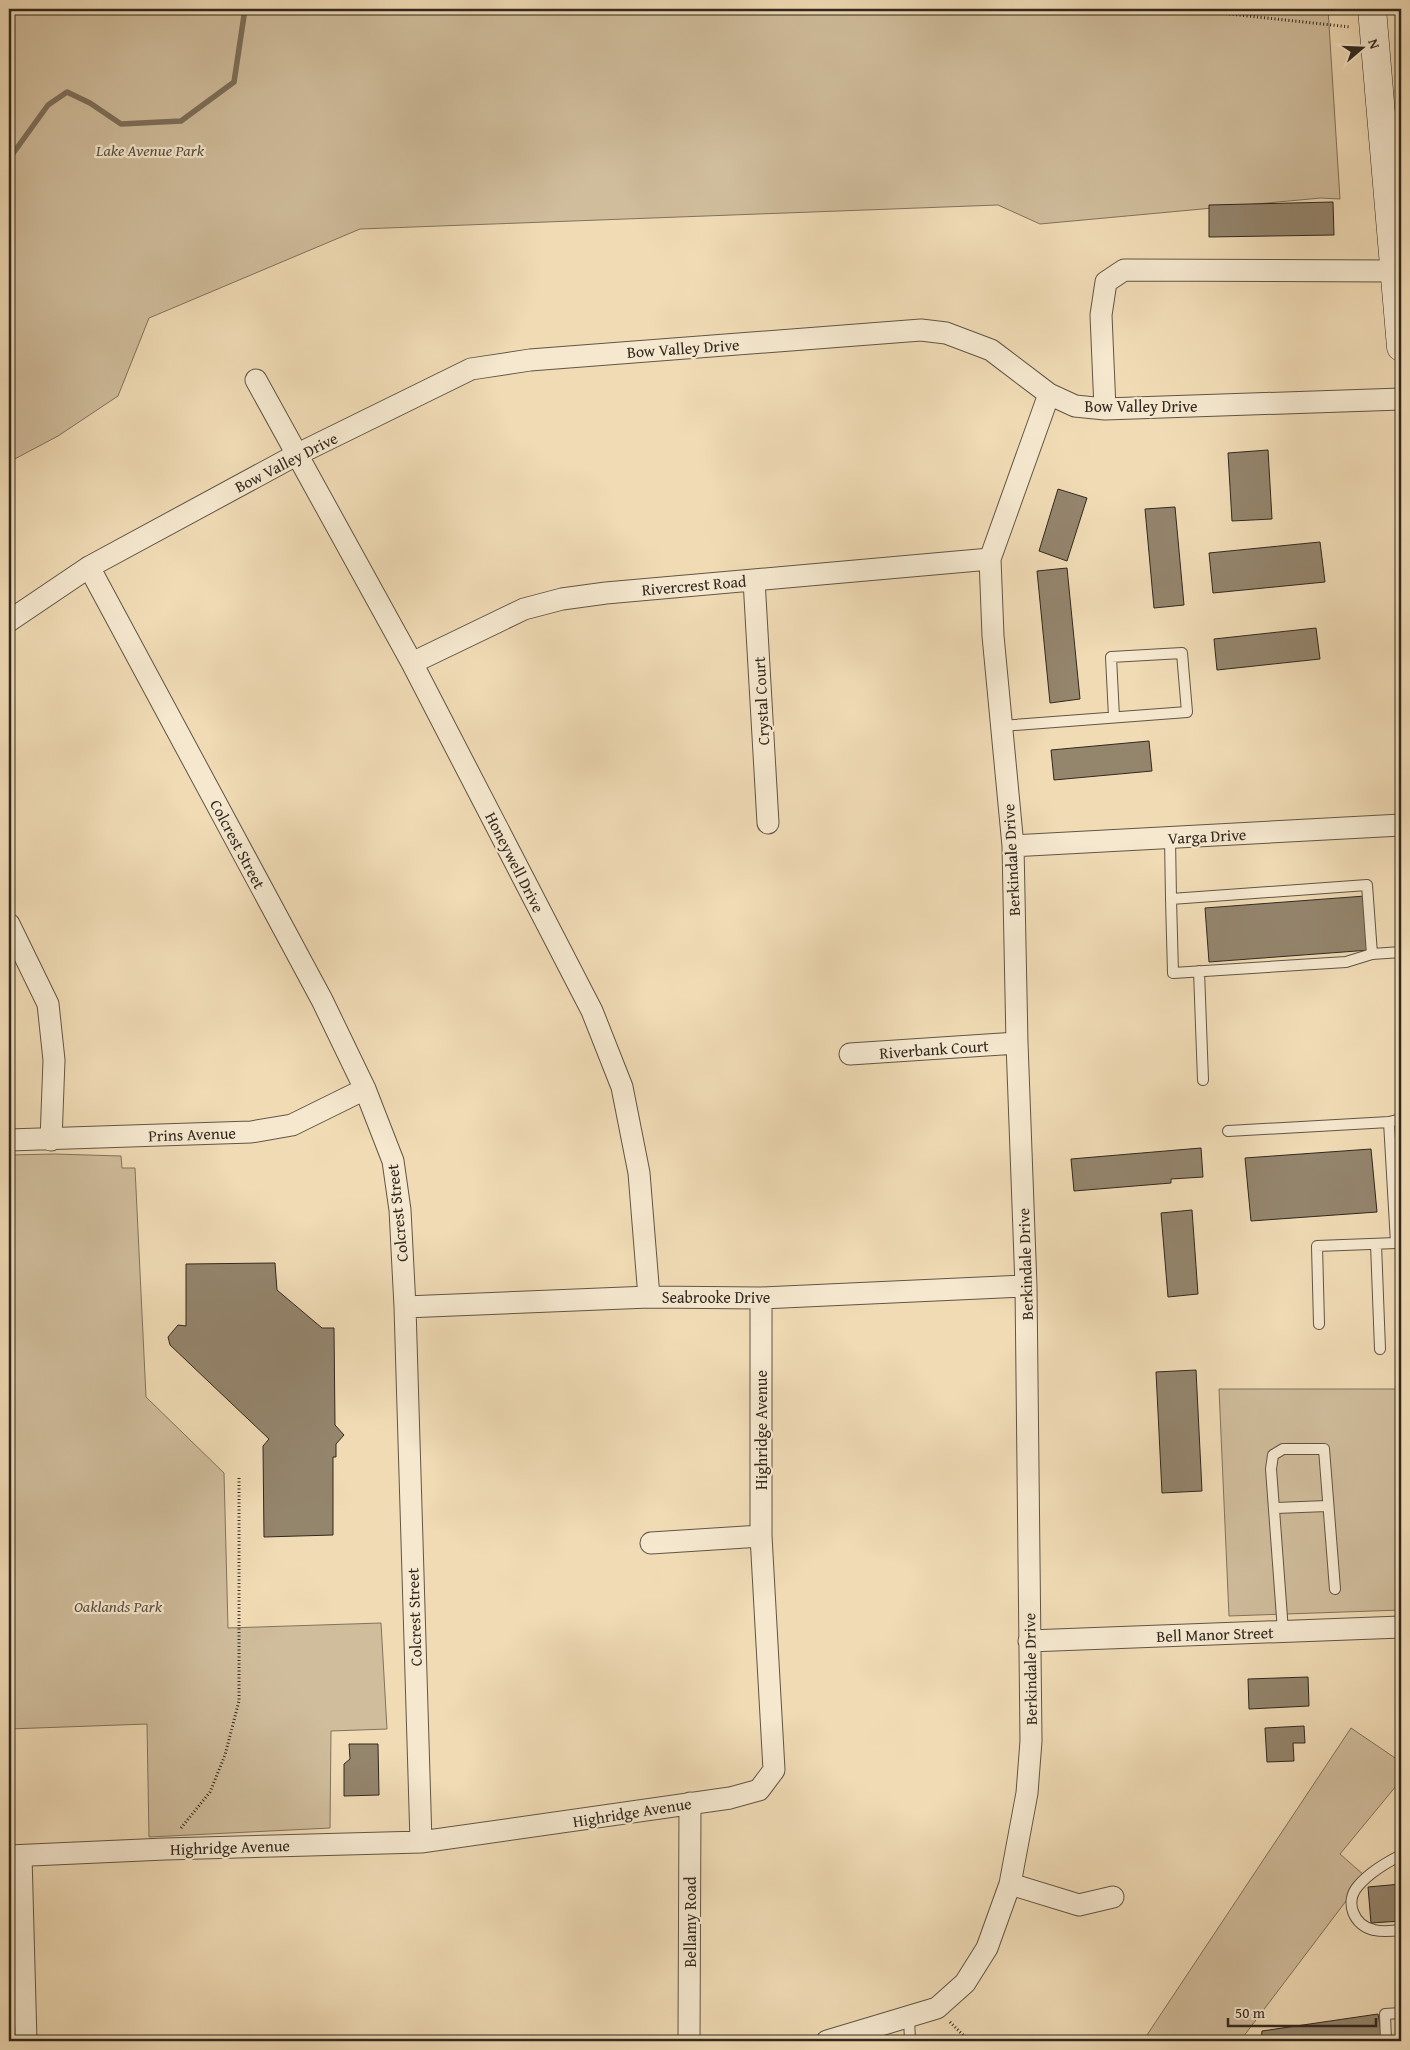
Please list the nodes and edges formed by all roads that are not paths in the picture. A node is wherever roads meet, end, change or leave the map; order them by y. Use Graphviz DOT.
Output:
graph roads {
  1 [pos="1372,19"];
  2 [pos="1394,271"];
  3 [pos="1401,347"];
  4 [pos="256,380"];
  5 [pos="1049,394"];
  6 [pos="1401,400"];
  7 [pos="1105,409"];
  8 [pos="296,455"];
  9 [pos="990,559"];
  10 [pos="89,566"];
  11 [pos="754,580"];
  12 [pos="9,621"];
  13 [pos="412,663"];
  14 [pos="1114,717"];
  15 [pos="1001,726"];
  16 [pos="768,823"];
  17 [pos="1401,825"];
  18 [pos="1170,838"];
  19 [pos="1013,846"];
  20 [pos="1171,899"];
  21 [pos="9,924"];
  22 [pos="1401,952"];
  23 [pos="1372,954"];
  24 [pos="1199,972"];
  25 [pos="1017,1043"];
  26 [pos="850,1054"];
  27 [pos="1203,1080"];
  28 [pos="365,1089"];
  29 [pos="1401,1119"];
  30 [pos="1389,1122"];
  31 [pos="1228,1130"];
  32 [pos="9,1140"];
  33 [pos="51,1140"];
  34 [pos="1399,1243"];
  35 [pos="1376,1244"];
  36 [pos="1026,1286"];
  37 [pos="648,1297"];
  38 [pos="761,1298"];
  39 [pos="406,1307"];
  40 [pos="1319,1324"];
  41 [pos="1380,1349"];
  42 [pos="1327,1506"];
  43 [pos="1276,1508"];
  44 [pos="761,1536"];
  45 [pos="652,1543"];
  46 [pos="1335,1589"];
  47 [pos="1401,1627"];
  48 [pos="1283,1631"];
  49 [pos="1029,1641"];
  50 [pos="690,1803"];
  51 [pos="421,1842"];
  52 [pos="1401,1854"];
  53 [pos="15,1856"];
  54 [pos="1010,1884"];
  55 [pos="1113,1897"];
  56 [pos="1401,1930"];
  57 [pos="1401,2013"];
  58 [pos="909,2018"];
  59 [pos="26,2041"];
  60 [pos="689,2041"];
  61 [pos="828,2041"];
  62 [pos="910,2041"];
  63 [pos="1386,2041"];
  1 -- 2 [label="main road"];
  2 -- 3 [label="main road"];
  2 -- 7 [label="street"];
  4 -- 8 [label="street, Honeywell Drive"];
  5 -- 7 [label="street, Bow Valley Drive"];
  5 -- 8 [label="street, Bow Valley Drive"];
  5 -- 9 [label="street, Berkindale Drive"];
  6 -- 7 [label="street, Bow Valley Drive"];
  8 -- 10 [label="street, Bow Valley Drive"];
  8 -- 13 [label="street, Honeywell Drive"];
  9 -- 11 [label="street, Rivercrest Road"];
  9 -- 15 [label="street, Berkindale Drive"];
  10 -- 12 [label="street, Bow Valley Drive"];
  10 -- 28 [label="street, Colcrest Street"];
  11 -- 13 [label="street, Rivercrest Road"];
  11 -- 16 [label="street, Crystal Court"];
  13 -- 37 [label="street, Honeywell Drive"];
  14 -- 14 [label="lane"];
  14 -- 15 [label="lane"];
  15 -- 19 [label="street, Berkindale Drive"];
  17 -- 18 [label="street, Varga Drive"];
  18 -- 19 [label="street, Varga Drive"];
  18 -- 20 [label="lane"];
  19 -- 25 [label="street, Berkindale Drive"];
  20 -- 23 [label="lane"];
  20 -- 24 [label="lane"];
  21 -- 33 [label="street"];
  22 -- 23 [label="lane"];
  23 -- 24 [label="lane"];
  24 -- 27 [label="lane"];
  25 -- 26 [label="street, Riverbank Court"];
  25 -- 36 [label="street, Berkindale Drive"];
  28 -- 33 [label="street, Prins Avenue"];
  28 -- 39 [label="street, Colcrest Street"];
  29 -- 30 [label="lane"];
  30 -- 31 [label="lane"];
  30 -- 34 [label="lane"];
  32 -- 33 [label="street, Prins Avenue"];
  34 -- 35 [label="lane"];
  35 -- 40 [label="lane"];
  35 -- 41 [label="lane"];
  36 -- 38 [label="street, Seabrooke Drive"];
  36 -- 49 [label="street, Berkindale Drive"];
  37 -- 38 [label="street, Seabrooke Drive"];
  37 -- 39 [label="street, Seabrooke Drive"];
  38 -- 44 [label="street, Highridge Avenue"];
  39 -- 51 [label="street, Colcrest Street"];
  42 -- 43 [label="lane"];
  42 -- 43 [label="lane"];
  42 -- 46 [label="lane"];
  43 -- 48 [label="lane"];
  44 -- 45 [label="street"];
  44 -- 50 [label="street, Highridge Avenue"];
  47 -- 48 [label="street, Bell Manor Street"];
  48 -- 49 [label="street, Bell Manor Street"];
  49 -- 54 [label="street, Berkindale Drive"];
  50 -- 51 [label="street, Highridge Avenue"];
  50 -- 60 [label="street, Bellamy Road"];
  51 -- 53 [label="street, Highridge Avenue"];
  52 -- 56 [label="lane"];
  53 -- 59 [label="street"];
  54 -- 55 [label="street"];
  54 -- 58 [label="street, Berkindale Drive"];
  57 -- 63 [label="lane"];
  58 -- 61 [label="street, Berkindale Drive"];
  58 -- 62 [label="lane"];
}
